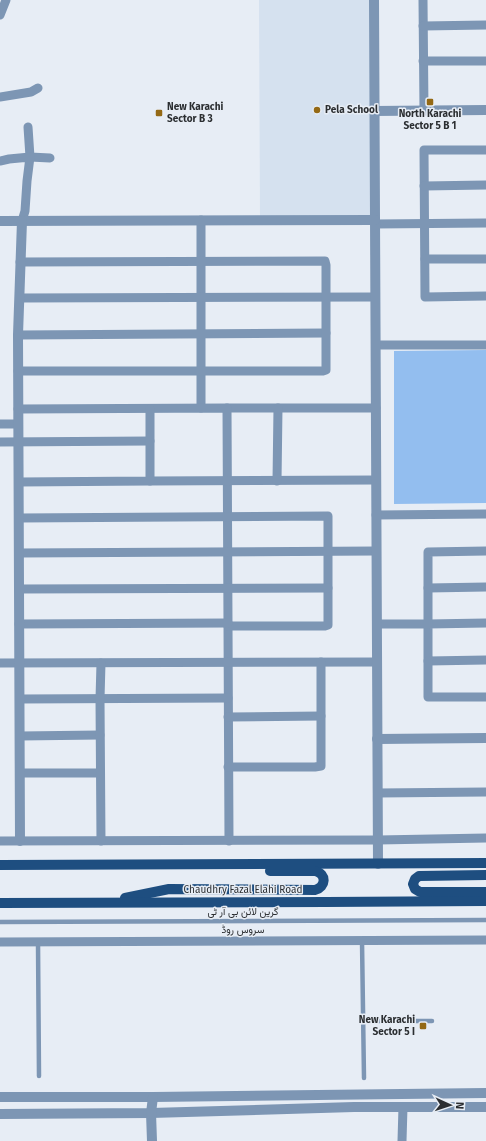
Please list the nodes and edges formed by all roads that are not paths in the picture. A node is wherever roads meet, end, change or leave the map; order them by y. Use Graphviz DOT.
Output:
graph roads {
  1 [pos="6,0"];
  2 [pos="374,0"];
  3 [pos="423,0"];
  4 [pos="0,15"];
  5 [pos="486,25"];
  6 [pos="423,26"];
  7 [pos="486,60"];
  8 [pos="423,61"];
  9 [pos="38,88"];
  10 [pos="0,97"];
  11 [pos="424,110"];
  12 [pos="486,110"];
  13 [pos="374,111"];
  14 [pos="28,127"];
  15 [pos="486,150"];
  16 [pos="30,157"];
  17 [pos="50,158"];
  18 [pos="0,161"];
  19 [pos="486,185"];
  20 [pos="424,186"];
  21 [pos="201,220"];
  22 [pos="0,221"];
  23 [pos="22,221"];
  24 [pos="375,222"];
  25 [pos="425,223"];
  26 [pos="486,223"];
  27 [pos="425,259"];
  28 [pos="486,259"];
  29 [pos="201,261"];
  30 [pos="20,262"];
  31 [pos="486,296"];
  32 [pos="201,297"];
  33 [pos="326,297"];
  34 [pos="375,297"];
  35 [pos="20,298"];
  36 [pos="326,333"];
  37 [pos="201,334"];
  38 [pos="18,335"];
  39 [pos="376,345"];
  40 [pos="486,345"];
  41 [pos="201,370"];
  42 [pos="18,371"];
  43 [pos="201,408"];
  44 [pos="227,408"];
  45 [pos="278,408"];
  46 [pos="376,408"];
  47 [pos="18,409"];
  48 [pos="150,409"];
  49 [pos="0,424"];
  50 [pos="18,424"];
  51 [pos="18,441"];
  52 [pos="150,441"];
  53 [pos="0,442"];
  54 [pos="376,480"];
  55 [pos="150,481"];
  56 [pos="227,481"];
  57 [pos="278,481"];
  58 [pos="19,482"];
  59 [pos="486,514"];
  60 [pos="376,515"];
  61 [pos="227,516"];
  62 [pos="19,518"];
  63 [pos="376,551"];
  64 [pos="486,551"];
  65 [pos="228,552"];
  66 [pos="328,552"];
  67 [pos="19,553"];
  68 [pos="486,587"];
  69 [pos="228,588"];
  70 [pos="328,588"];
  71 [pos="428,588"];
  72 [pos="19,590"];
  73 [pos="486,623"];
  74 [pos="19,624"];
  75 [pos="228,624"];
  76 [pos="377,624"];
  77 [pos="428,624"];
  78 [pos="486,660"];
  79 [pos="428,661"];
  80 [pos="228,662"];
  81 [pos="320,662"];
  82 [pos="377,662"];
  83 [pos="0,663"];
  84 [pos="19,663"];
  85 [pos="101,663"];
  86 [pos="486,697"];
  87 [pos="228,698"];
  88 [pos="20,699"];
  89 [pos="100,699"];
  90 [pos="321,716"];
  91 [pos="228,717"];
  92 [pos="20,736"];
  93 [pos="100,736"];
  94 [pos="486,738"];
  95 [pos="377,739"];
  96 [pos="228,767"];
  97 [pos="20,773"];
  98 [pos="100,773"];
  99 [pos="486,792"];
  100 [pos="378,793"];
  101 [pos="486,838"];
  102 [pos="229,840"];
  103 [pos="378,840"];
  104 [pos="0,841"];
  105 [pos="20,841"];
  106 [pos="101,841"];
  107 [pos="486,863"];
  108 [pos="378,864"];
  109 [pos="145,865"];
  110 [pos="0,866"];
  111 [pos="486,875"];
  112 [pos="486,892"];
  113 [pos="486,901"];
  114 [pos="106,902"];
  115 [pos="0,903"];
  116 [pos="486,920"];
  117 [pos="0,922"];
  118 [pos="486,940"];
  119 [pos="362,941"];
  120 [pos="0,942"];
  121 [pos="38,942"];
  122 [pos="363,1021"];
  123 [pos="432,1021"];
  124 [pos="39,1076"];
  125 [pos="364,1078"];
  126 [pos="486,1093"];
  127 [pos="0,1097"];
  128 [pos="153,1097"];
  129 [pos="403,1107"];
  130 [pos="486,1107"];
  131 [pos="151,1113"];
  132 [pos="0,1114"];
  133 [pos="152,1141"];
  134 [pos="402,1141"];
  1 -- 4 [label="street"];
  2 -- 13 [label="street"];
  3 -- 6 [label="street"];
  5 -- 6 [label="street"];
  6 -- 8 [label="street"];
  7 -- 8 [label="street"];
  8 -- 11 [label="street"];
  9 -- 10 [label="street"];
  11 -- 12 [label="street"];
  11 -- 13 [label="street"];
  13 -- 24 [label="street"];
  14 -- 16 [label="street"];
  15 -- 20 [label="street"];
  16 -- 17 [label="street"];
  16 -- 18 [label="street"];
  16 -- 23 [label="street"];
  19 -- 20 [label="street"];
  20 -- 25 [label="street"];
  21 -- 23 [label="street"];
  21 -- 24 [label="street"];
  21 -- 29 [label="street"];
  22 -- 23 [label="street"];
  23 -- 30 [label="street"];
  24 -- 25 [label="street"];
  24 -- 34 [label="street"];
  25 -- 26 [label="street"];
  25 -- 27 [label="street"];
  27 -- 28 [label="street"];
  27 -- 31 [label="street"];
  29 -- 30 [label="street"];
  29 -- 32 [label="street"];
  29 -- 33 [label="street"];
  30 -- 35 [label="street"];
  32 -- 33 [label="street"];
  32 -- 35 [label="street"];
  32 -- 37 [label="street"];
  33 -- 34 [label="street"];
  33 -- 36 [label="street"];
  34 -- 39 [label="street"];
  35 -- 38 [label="street"];
  36 -- 37 [label="street"];
  36 -- 41 [label="street"];
  37 -- 38 [label="street"];
  37 -- 41 [label="street"];
  38 -- 42 [label="street"];
  39 -- 40 [label="street"];
  39 -- 46 [label="street"];
  41 -- 42 [label="street"];
  41 -- 43 [label="street"];
  42 -- 47 [label="street"];
  43 -- 44 [label="street"];
  43 -- 48 [label="street"];
  44 -- 45 [label="street"];
  44 -- 56 [label="street"];
  45 -- 46 [label="street"];
  45 -- 57 [label="street"];
  46 -- 54 [label="street"];
  47 -- 48 [label="street"];
  47 -- 50 [label="street"];
  48 -- 52 [label="street"];
  49 -- 50 [label="street"];
  50 -- 51 [label="street"];
  51 -- 52 [label="street"];
  51 -- 53 [label="street"];
  51 -- 58 [label="street"];
  52 -- 55 [label="street"];
  54 -- 57 [label="street"];
  54 -- 60 [label="street"];
  55 -- 56 [label="street"];
  55 -- 58 [label="street"];
  56 -- 57 [label="street"];
  56 -- 61 [label="street"];
  58 -- 62 [label="street"];
  59 -- 60 [label="street"];
  60 -- 63 [label="street"];
  61 -- 62 [label="street"];
  61 -- 65 [label="street"];
  61 -- 66 [label="street"];
  62 -- 67 [label="street"];
  63 -- 66 [label="street"];
  63 -- 76 [label="street"];
  64 -- 71 [label="street"];
  65 -- 66 [label="street"];
  65 -- 67 [label="street"];
  65 -- 69 [label="street"];
  66 -- 70 [label="street"];
  67 -- 72 [label="street"];
  68 -- 71 [label="street"];
  69 -- 70 [label="street"];
  69 -- 72 [label="street"];
  69 -- 75 [label="street"];
  70 -- 75 [label="street"];
  71 -- 77 [label="street"];
  72 -- 74 [label="street"];
  73 -- 77 [label="street"];
  74 -- 75 [label="street"];
  74 -- 84 [label="street"];
  75 -- 80 [label="street"];
  76 -- 77 [label="street"];
  76 -- 82 [label="street"];
  77 -- 79 [label="street"];
  78 -- 79 [label="street"];
  79 -- 86 [label="street"];
  80 -- 81 [label="street"];
  80 -- 85 [label="street"];
  80 -- 87 [label="street"];
  81 -- 82 [label="street"];
  81 -- 90 [label="street"];
  82 -- 95 [label="street"];
  83 -- 84 [label="street"];
  84 -- 85 [label="street"];
  84 -- 88 [label="street"];
  85 -- 89 [label="street"];
  87 -- 89 [label="street"];
  87 -- 91 [label="street"];
  88 -- 89 [label="street"];
  88 -- 92 [label="street"];
  89 -- 93 [label="street"];
  90 -- 91 [label="street"];
  90 -- 96 [label="street"];
  91 -- 96 [label="street"];
  92 -- 93 [label="street"];
  92 -- 97 [label="street"];
  93 -- 98 [label="street"];
  94 -- 95 [label="street"];
  95 -- 100 [label="street"];
  96 -- 102 [label="street"];
  97 -- 98 [label="street"];
  97 -- 105 [label="street"];
  98 -- 106 [label="street"];
  99 -- 100 [label="street"];
  100 -- 103 [label="street"];
  101 -- 103 [label="street"];
  102 -- 103 [label="street"];
  102 -- 106 [label="street"];
  103 -- 108 [label="street"];
  104 -- 105 [label="street"];
  105 -- 106 [label="street"];
  107 -- 108 [label="main road"];
  108 -- 109 [label="main road"];
  109 -- 110 [label="main road"];
  109 -- 114 [label="main road"];
  111 -- 112 [label="main road"];
  113 -- 114 [label="main road, Chaudhry Fazal Elahi Road"];
  114 -- 115 [label="main road, Chaudhry Fazal Elahi Road"];
  116 -- 117 [label="lane, گرین لائن بی آر ٹی"];
  118 -- 119 [label="street, سروس روڈ"];
  119 -- 121 [label="street, سروس روڈ"];
  119 -- 122 [label="lane"];
  120 -- 121 [label="street, سروس روڈ"];
  121 -- 124 [label="lane"];
  122 -- 123 [label="lane"];
  122 -- 125 [label="lane"];
  126 -- 128 [label="street"];
  127 -- 128 [label="street"];
  128 -- 131 [label="street"];
  129 -- 130 [label="street"];
  129 -- 131 [label="street"];
  129 -- 134 [label="street"];
  131 -- 132 [label="street"];
  131 -- 133 [label="street"];
}
